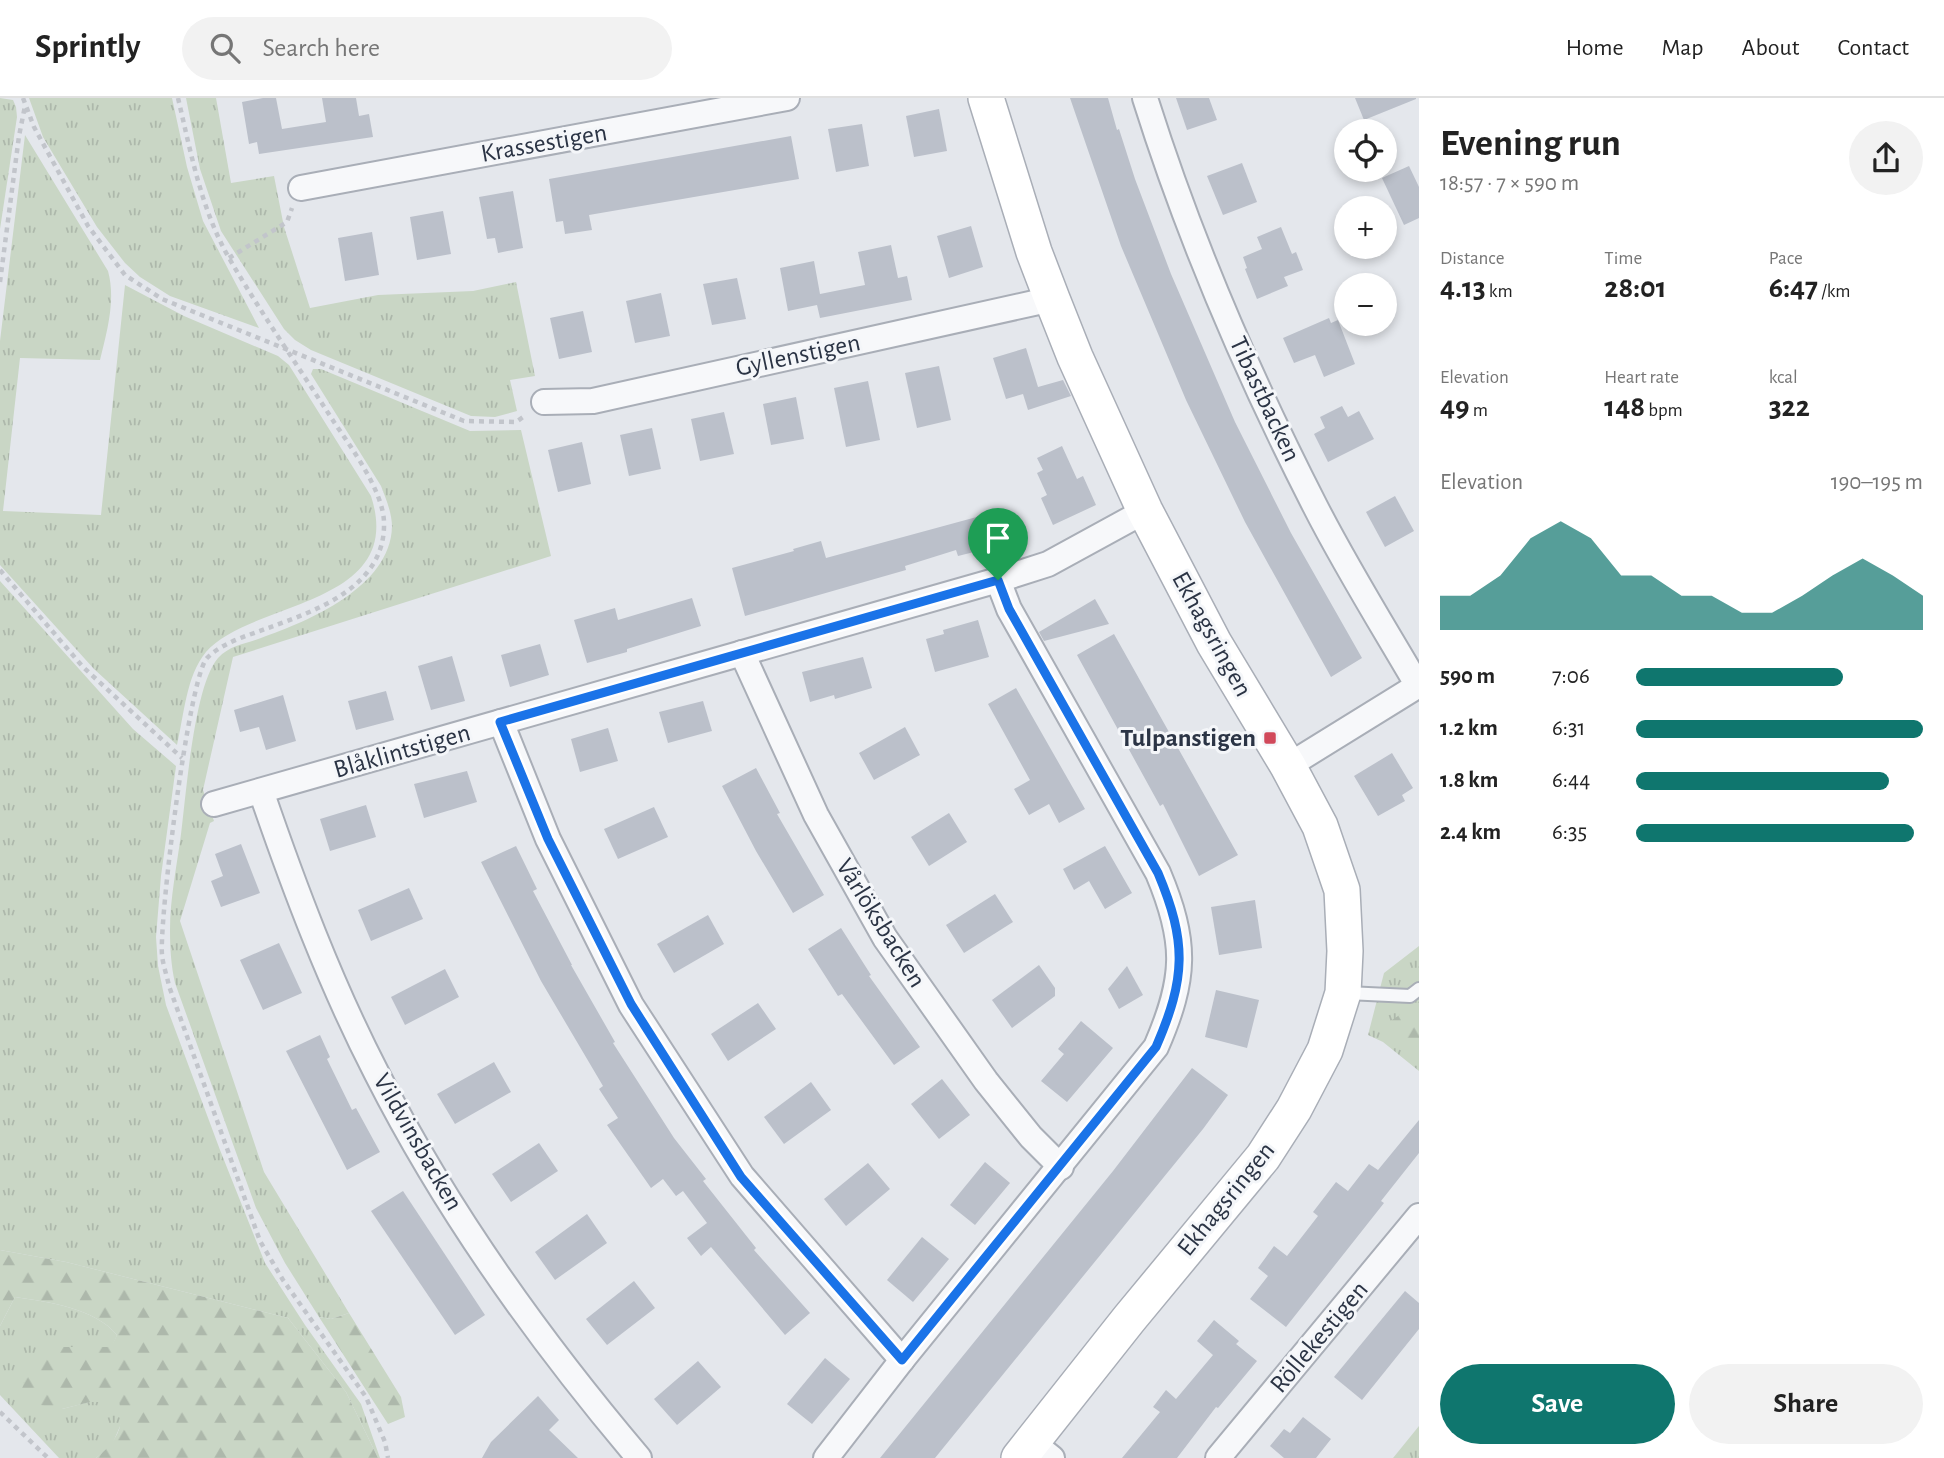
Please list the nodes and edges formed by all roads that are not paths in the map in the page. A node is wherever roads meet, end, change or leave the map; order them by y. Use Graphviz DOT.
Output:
graph roads {
  1 [pos="787,98"];
  2 [pos="986,98"];
  3 [pos="1144,98"];
  4 [pos="301,188"];
  5 [pos="1052,299"];
  6 [pos="544,402"];
  7 [pos="1146,512"];
  8 [pos="998,580"];
  9 [pos="742,653"];
  10 [pos="1418,686"];
  11 [pos="500,722"];
  12 [pos="1288,766"];
  13 [pos="261,791"];
  14 [pos="214,804"];
  15 [pos="1419,989"];
  16 [pos="1343,993"];
  17 [pos="1060,1167"];
  18 [pos="1419,1216"];
  19 [pos="902,1360"];
  20 [pos="1034,1453"];
  21 [pos="639,1458"];
  22 [pos="826,1458"];
  23 [pos="1218,1458"];
  1 -- 4 [label="street, Krassestigen"];
  2 -- 5 [label="street, Ekhagsringen"];
  3 -- 10 [label="street, Tibastbacken"];
  5 -- 6 [label="street, Gyllenstigen"];
  5 -- 7 [label="street, Ekhagsringen"];
  7 -- 8 [label="street, Blåklintstigen"];
  7 -- 12 [label="street, Ekhagsringen"];
  8 -- 9 [label="street, Blåklintstigen"];
  8 -- 17 [label="street"];
  9 -- 11 [label="street, Blåklintstigen"];
  9 -- 17 [label="street, Vårlöksbacken"];
  10 -- 12 [label="street"];
  11 -- 13 [label="street, Blåklintstigen"];
  11 -- 19 [label="street"];
  12 -- 16 [label="street, Ekhagsringen"];
  13 -- 14 [label="street, Blåklintstigen"];
  13 -- 21 [label="street, Vildvinsbacken"];
  15 -- 16 [label="lane"];
  16 -- 20 [label="street, Ekhagsringen"];
  17 -- 19 [label="street"];
  18 -- 23 [label="street, Röllekestigen"];
  19 -- 22 [label="street"];
}
